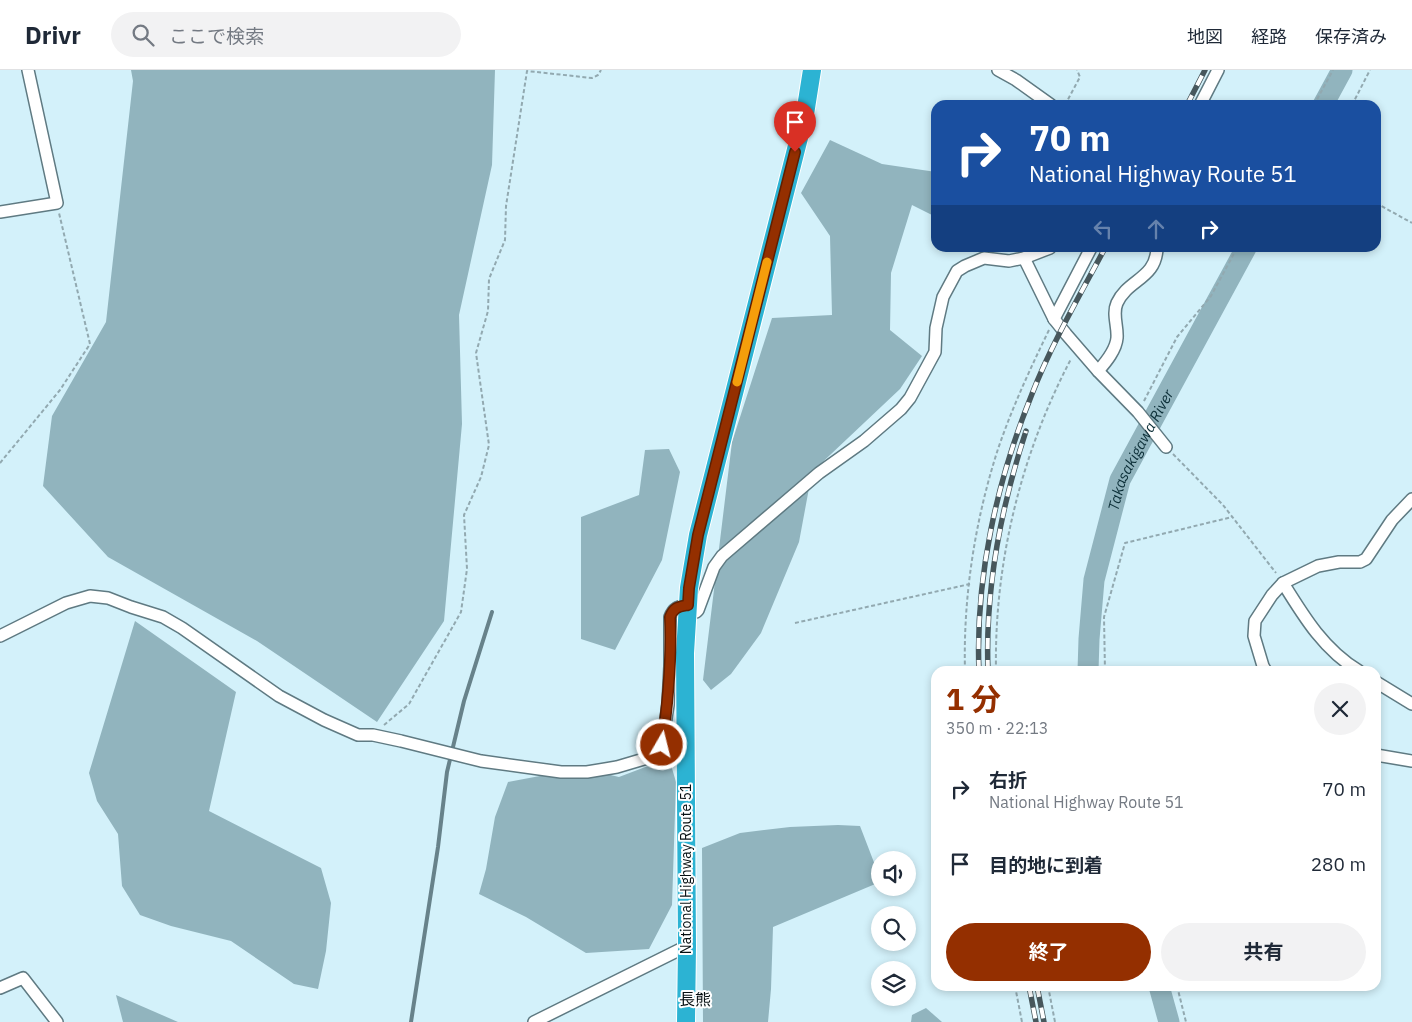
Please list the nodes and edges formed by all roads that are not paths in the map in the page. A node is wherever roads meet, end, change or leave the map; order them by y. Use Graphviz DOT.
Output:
graph roads {
  1 [pos="28,70"];
  2 [pos="812,70"];
  3 [pos="998,70"];
  4 [pos="1218,70"];
  5 [pos="1043,100"];
  6 [pos="1203,100"];
  7 [pos="0,212"];
  8 [pos="1040,252"];
  9 [pos="1089,252"];
  10 [pos="1156,252"];
  11 [pos="1024,258"];
  12 [pos="1054,319"];
  13 [pos="1098,371"];
  14 [pos="1166,447"];
  15 [pos="1412,499"];
  16 [pos="1283,583"];
  17 [pos="687,609"];
  18 [pos="0,636"];
  19 [pos="1262,666"];
  20 [pos="1351,666"];
  21 [pos="1381,685"];
  22 [pos="1412,704"];
  23 [pos="1381,756"];
  24 [pos="1412,761"];
  25 [pos="687,946"];
  26 [pos="0,988"];
  27 [pos="57,1022"];
  28 [pos="534,1022"];
  29 [pos="686,1022"];
  1 -- 7 [label="street"];
  2 -- 17 [label="highway, National Highway Route 51"];
  3 -- 5 [label="street"];
  4 -- 6 [label="street"];
  8 -- 11 [label="street"];
  9 -- 12 [label="street"];
  10 -- 13 [label="street"];
  11 -- 12 [label="street"];
  11 -- 17 [label="street"];
  12 -- 13 [label="street"];
  13 -- 14 [label="street"];
  15 -- 16 [label="street"];
  16 -- 19 [label="street"];
  16 -- 20 [label="street"];
  17 -- 18 [label="street"];
  17 -- 25 [label="highway, National Highway Route 51"];
  21 -- 22 [label="street"];
  23 -- 24 [label="street"];
  25 -- 28 [label="street"];
  25 -- 29 [label="highway, National Highway Route 51"];
  26 -- 27 [label="street"];
}
